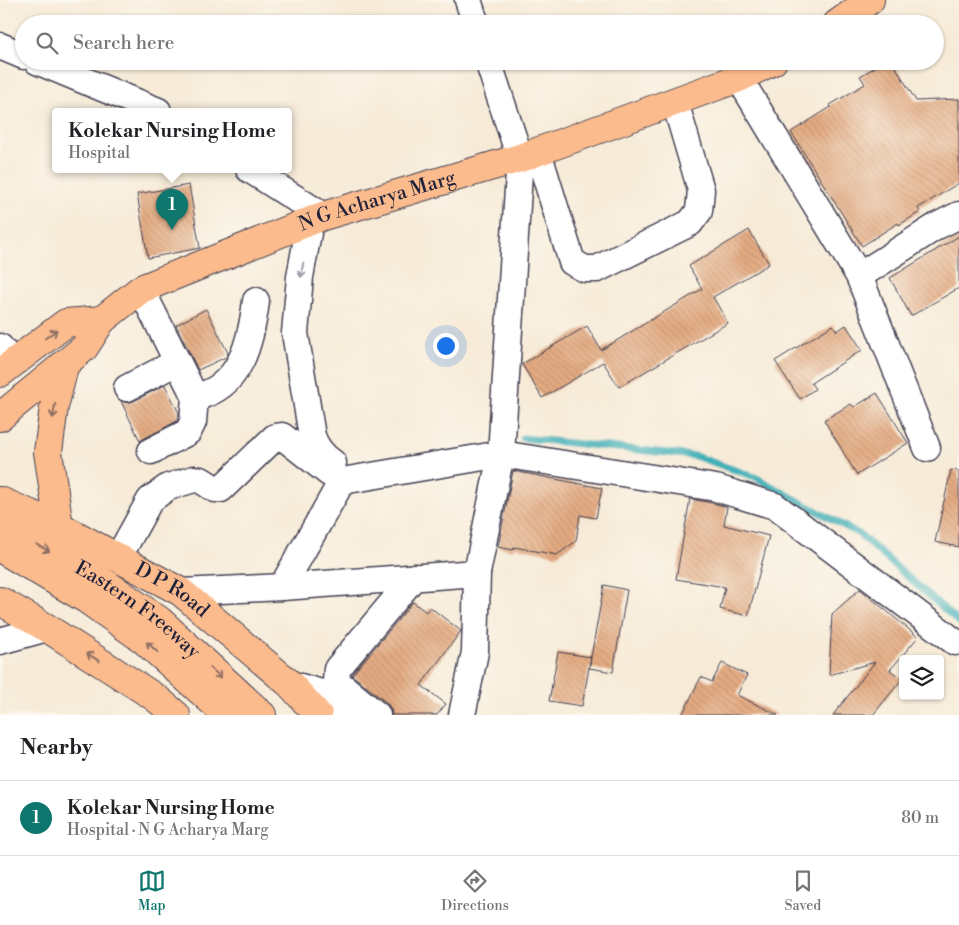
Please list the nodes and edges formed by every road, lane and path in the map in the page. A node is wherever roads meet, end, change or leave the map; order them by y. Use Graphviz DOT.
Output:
graph roads {
  1 [pos="468,0"];
  2 [pos="870,0"];
  3 [pos="473,15"];
  4 [pos="849,15"];
  5 [pos="0,46"];
  6 [pos="15,52"];
  7 [pos="59,70"];
  8 [pos="492,70"];
  9 [pos="755,70"];
  10 [pos="739,78"];
  11 [pos="675,102"];
  12 [pos="151,108"];
  13 [pos="529,155"];
  14 [pos="254,173"];
  15 [pos="959,215"];
  16 [pos="317,219"];
  17 [pos="859,276"];
  18 [pos="141,290"];
  19 [pos="256,301"];
  20 [pos="102,320"];
  21 [pos="4,361"];
  22 [pos="177,362"];
  23 [pos="65,364"];
  24 [pos="127,388"];
  25 [pos="195,397"];
  26 [pos="0,417"];
  27 [pos="501,447"];
  28 [pos="927,448"];
  29 [pos="151,451"];
  30 [pos="342,481"];
  31 [pos="0,501"];
  32 [pos="0,525"];
  33 [pos="59,526"];
  34 [pos="0,548"];
  35 [pos="118,558"];
  36 [pos="477,573"];
  37 [pos="414,577"];
  38 [pos="282,587"];
  39 [pos="181,592"];
  40 [pos="0,601"];
  41 [pos="47,628"];
  42 [pos="0,641"];
  43 [pos="955,642"];
  44 [pos="290,684"];
  45 [pos="176,715"];
  46 [pos="227,715"];
  47 [pos="262,715"];
  48 [pos="318,715"];
  49 [pos="347,715"];
  50 [pos="377,715"];
  51 [pos="462,715"];
  1 -- 3 [label="street"];
  2 -- 4 [label="main road"];
  5 -- 6 [label="street"];
  7 -- 12 [label="street"];
  8 -- 13 [label="street"];
  9 -- 10 [label="main road, N G Acharya Marg"];
  10 -- 11 [label="main road, N G Acharya Marg"];
  10 -- 17 [label="street"];
  11 -- 13 [label="main road, N G Acharya Marg"];
  11 -- 13 [label="street"];
  13 -- 16 [label="main road, N G Acharya Marg"];
  13 -- 27 [label="street"];
  14 -- 16 [label="street"];
  15 -- 17 [label="street"];
  16 -- 18 [label="main road, N G Acharya Marg"];
  16 -- 27 [label="street, one-way"];
  17 -- 28 [label="street"];
  18 -- 20 [label="main road, N G Acharya Marg"];
  18 -- 22 [label="street"];
  19 -- 25 [label="street"];
  21 -- 20 [label="main road, one-way"];
  20 -- 23 [label="main road"];
  22 -- 24 [label="street"];
  22 -- 25 [label="street"];
  23 -- 26 [label="main road"];
  23 -- 33 [label="main road, one-way"];
  25 -- 29 [label="street"];
  27 -- 30 [label="street"];
  27 -- 36 [label="street"];
  27 -- 43 [label="street"];
  30 -- 35 [label="street"];
  30 -- 38 [label="street"];
  31 -- 33 [label="main road, D P Road"];
  32 -- 47 [label="main road, Eastern Freeway, one-way"];
  33 -- 35 [label="main road, D P Road"];
  46 -- 34 [label="main road, Eastern Freeway, one-way"];
  35 -- 39 [label="main road, D P Road"];
  36 -- 37 [label="street"];
  36 -- 51 [label="street"];
  37 -- 38 [label="street"];
  37 -- 50 [label="street"];
  38 -- 39 [label="street"];
  39 -- 44 [label="main road, D P Road"];
  40 -- 41 [label="main road"];
  41 -- 42 [label="street"];
  45 -- 41 [label="main road, one-way"];
  44 -- 48 [label="main road, D P Road"];
  44 -- 49 [label="street"];
}
